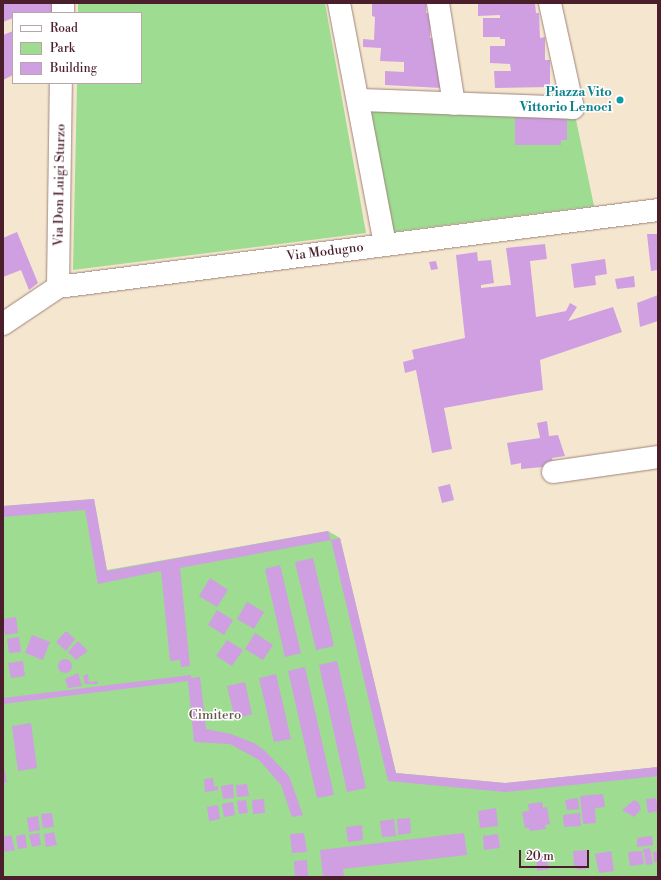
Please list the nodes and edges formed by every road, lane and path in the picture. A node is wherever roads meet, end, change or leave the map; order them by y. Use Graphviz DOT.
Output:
graph roads {
  1 [pos="339,3"];
  2 [pos="438,3"];
  3 [pos="550,3"];
  4 [pos="61,84"];
  5 [pos="358,100"];
  6 [pos="454,104"];
  7 [pos="658,210"];
  8 [pos="385,245"];
  9 [pos="58,287"];
  10 [pos="3,324"];
  11 [pos="658,457"];
  12 [pos="553,472"];
  1 -- 5 [label="street"];
  2 -- 6 [label="street"];
  3 -- 6 [label="street"];
  4 -- 9 [label="street, Via Don Luigi Sturzo"];
  5 -- 6 [label="street"];
  5 -- 8 [label="street"];
  7 -- 8 [label="street, Via Modugno"];
  8 -- 9 [label="street, Via Modugno"];
  9 -- 10 [label="street, Via Modugno"];
  11 -- 12 [label="street"];
}
